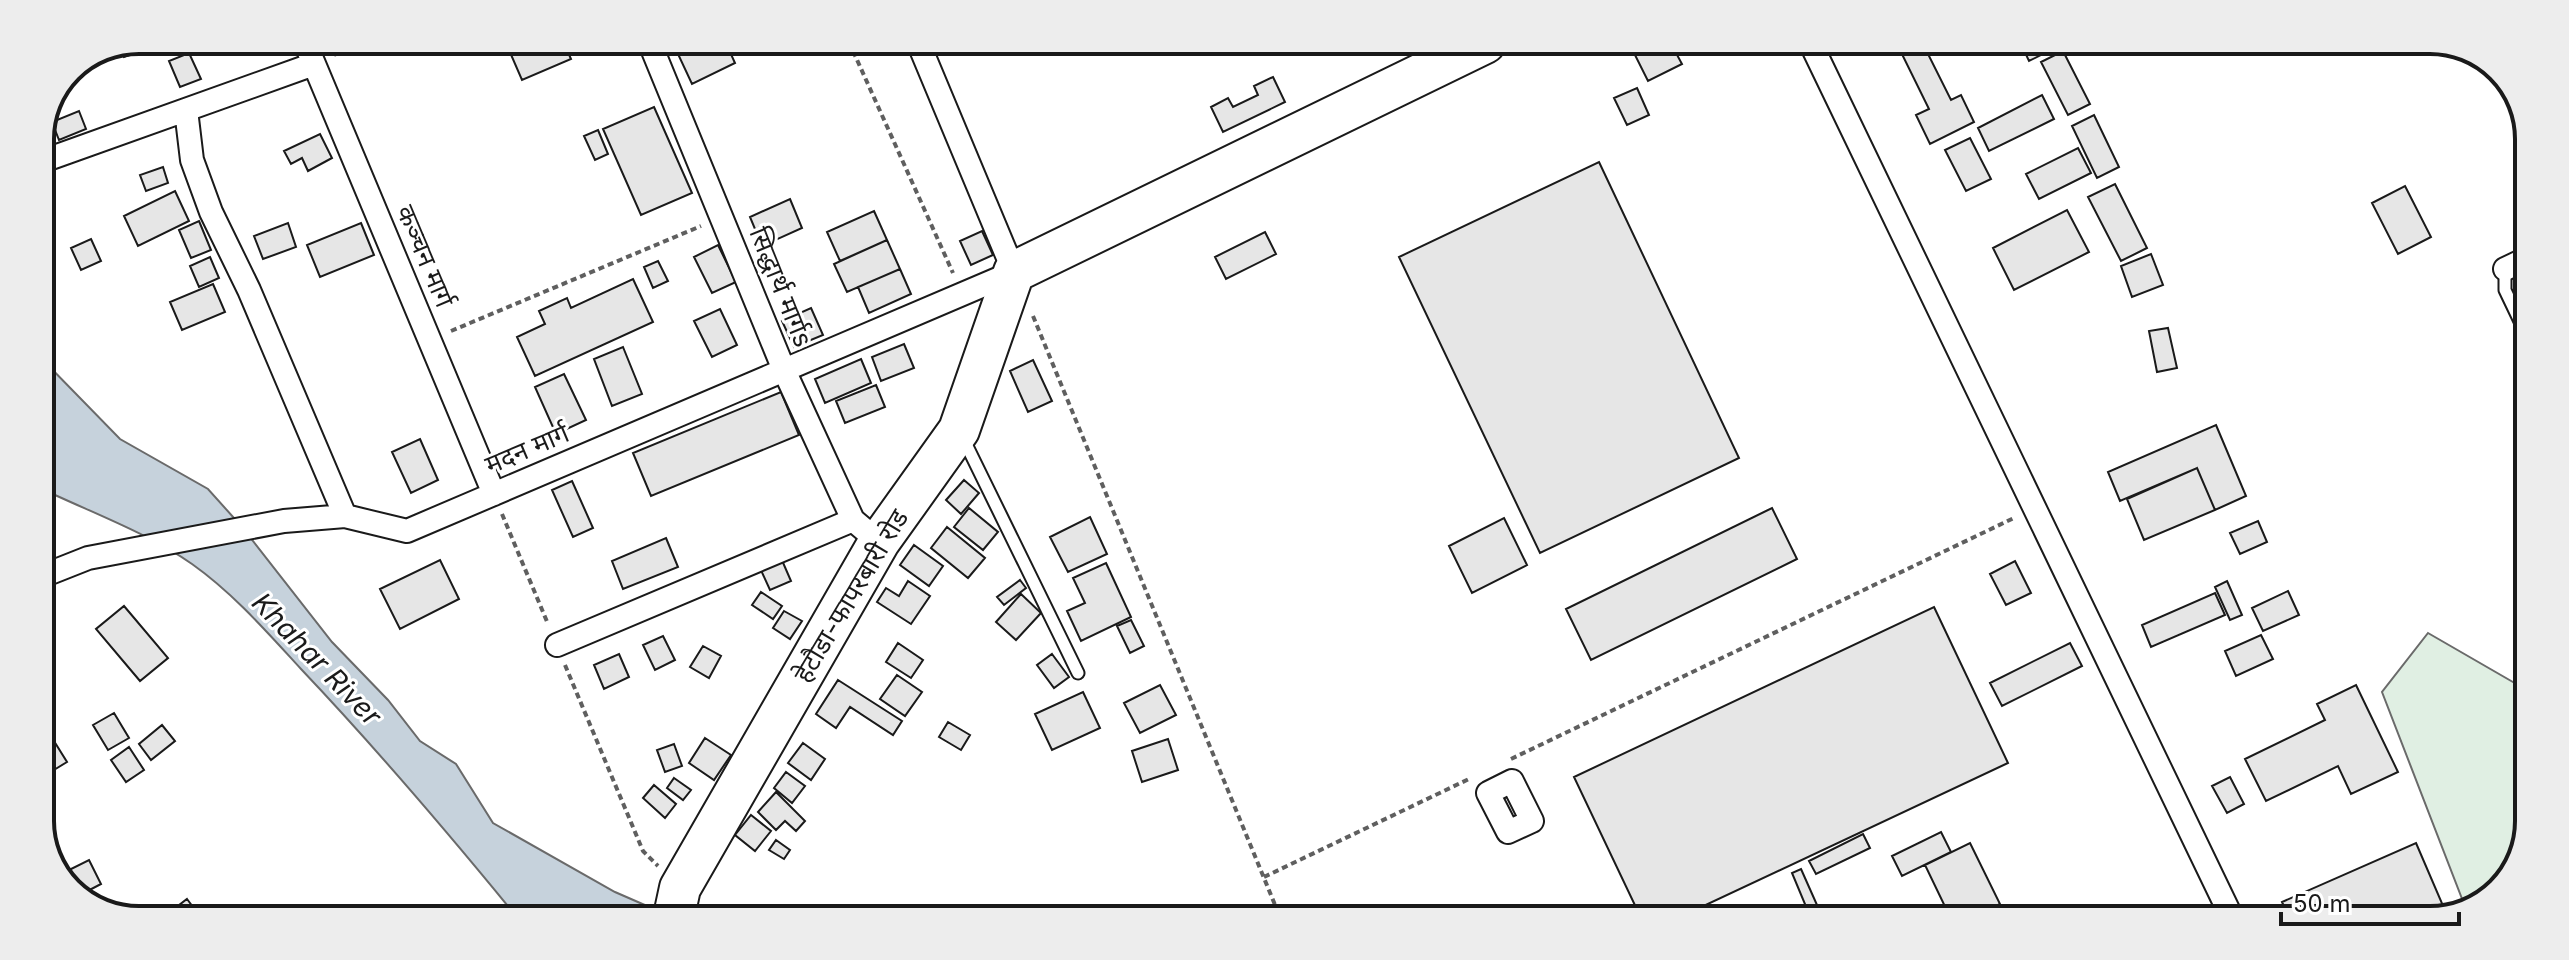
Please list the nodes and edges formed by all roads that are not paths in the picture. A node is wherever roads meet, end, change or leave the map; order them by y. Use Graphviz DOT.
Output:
graph roads {
  1 [pos="310,54"];
  2 [pos="654,54"];
  3 [pos="923,54"];
  4 [pos="1462,54"];
  5 [pos="1816,54"];
  6 [pos="314,64"];
  7 [pos="186,110"];
  8 [pos="54,157"];
  9 [pos="2515,264"];
  10 [pos="2505,269"];
  11 [pos="1014,272"];
  12 [pos="2515,311"];
  13 [pos="784,370"];
  14 [pos="959,430"];
  15 [pos="494,494"];
  16 [pos="345,516"];
  17 [pos="866,531"];
  18 [pos="54,571"];
  19 [pos="557,645"];
  20 [pos="1078,673"];
  21 [pos="677,902"];
  22 [pos="2226,906"];
  1 -- 6 [label="street, कञ्चन मार्ग"];
  2 -- 13 [label="street, सिद्धार्थ मार्गs"];
  3 -- 11 [label="street"];
  4 -- 11 [label="highway"];
  5 -- 22 [label="street"];
  6 -- 7 [label="street"];
  6 -- 15 [label="street, कञ्चन मार्ग"];
  7 -- 8 [label="street"];
  7 -- 16 [label="street"];
  9 -- 10 [label="street"];
  10 -- 12 [label="lane"];
  11 -- 13 [label="street, मदन मार्ग"];
  11 -- 14 [label="highway, हेटौडा-फापरबारी रोड"];
  13 -- 15 [label="street, मदन मार्ग"];
  13 -- 17 [label="street, सिद्धार्थ मार्गs"];
  14 -- 17 [label="highway, हेटौडा-फापरबारी रोड"];
  14 -- 20 [label="lane"];
  15 -- 16 [label="street, मदन मार्ग"];
  16 -- 18 [label="street, मदन मार्ग"];
  17 -- 19 [label="street"];
  17 -- 21 [label="highway, हेटौडा-फापरबारी रोड"];
}
